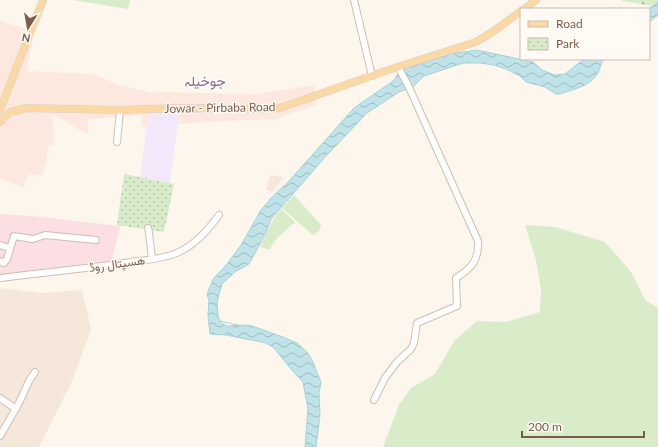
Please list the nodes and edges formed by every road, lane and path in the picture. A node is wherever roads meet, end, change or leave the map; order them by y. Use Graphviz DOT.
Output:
graph roads {
  1 [pos="43,0"];
  2 [pos="354,0"];
  3 [pos="536,0"];
  4 [pos="525,8"];
  5 [pos="520,12"];
  6 [pos="398,67"];
  7 [pos="372,76"];
  8 [pos="4,99"];
  9 [pos="17,109"];
  10 [pos="0,110"];
  11 [pos="120,110"];
  12 [pos="0,122"];
  13 [pos="117,142"];
  14 [pos="219,215"];
  15 [pos="148,228"];
  16 [pos="96,240"];
  17 [pos="0,245"];
  18 [pos="10,248"];
  19 [pos="152,259"];
  20 [pos="0,261"];
  21 [pos="0,278"];
  22 [pos="35,372"];
  23 [pos="0,398"];
  24 [pos="374,400"];
  25 [pos="16,409"];
  26 [pos="0,436"];
  1 -- 8 [label="main road"];
  2 -- 7 [label="street"];
  3 -- 4 [label="main road"];
  5 -- 6 [label="main road, Jowar - Pirbaba Road"];
  6 -- 7 [label="main road, Jowar - Pirbaba Road"];
  6 -- 24 [label="street"];
  7 -- 11 [label="main road, Jowar - Pirbaba Road"];
  8 -- 9 [label="main road"];
  8 -- 10 [label="main road"];
  9 -- 11 [label="main road, Jowar - Pirbaba Road"];
  9 -- 12 [label="main road"];
  11 -- 13 [label="street"];
  14 -- 19 [label="street, ھسپتال روڈ"];
  15 -- 19 [label="street"];
  16 -- 18 [label="street"];
  17 -- 18 [label="street"];
  18 -- 20 [label="street"];
  19 -- 21 [label="street, ھسپتال روڈ"];
  22 -- 25 [label="street"];
  23 -- 25 [label="street"];
  25 -- 26 [label="street"];
}
